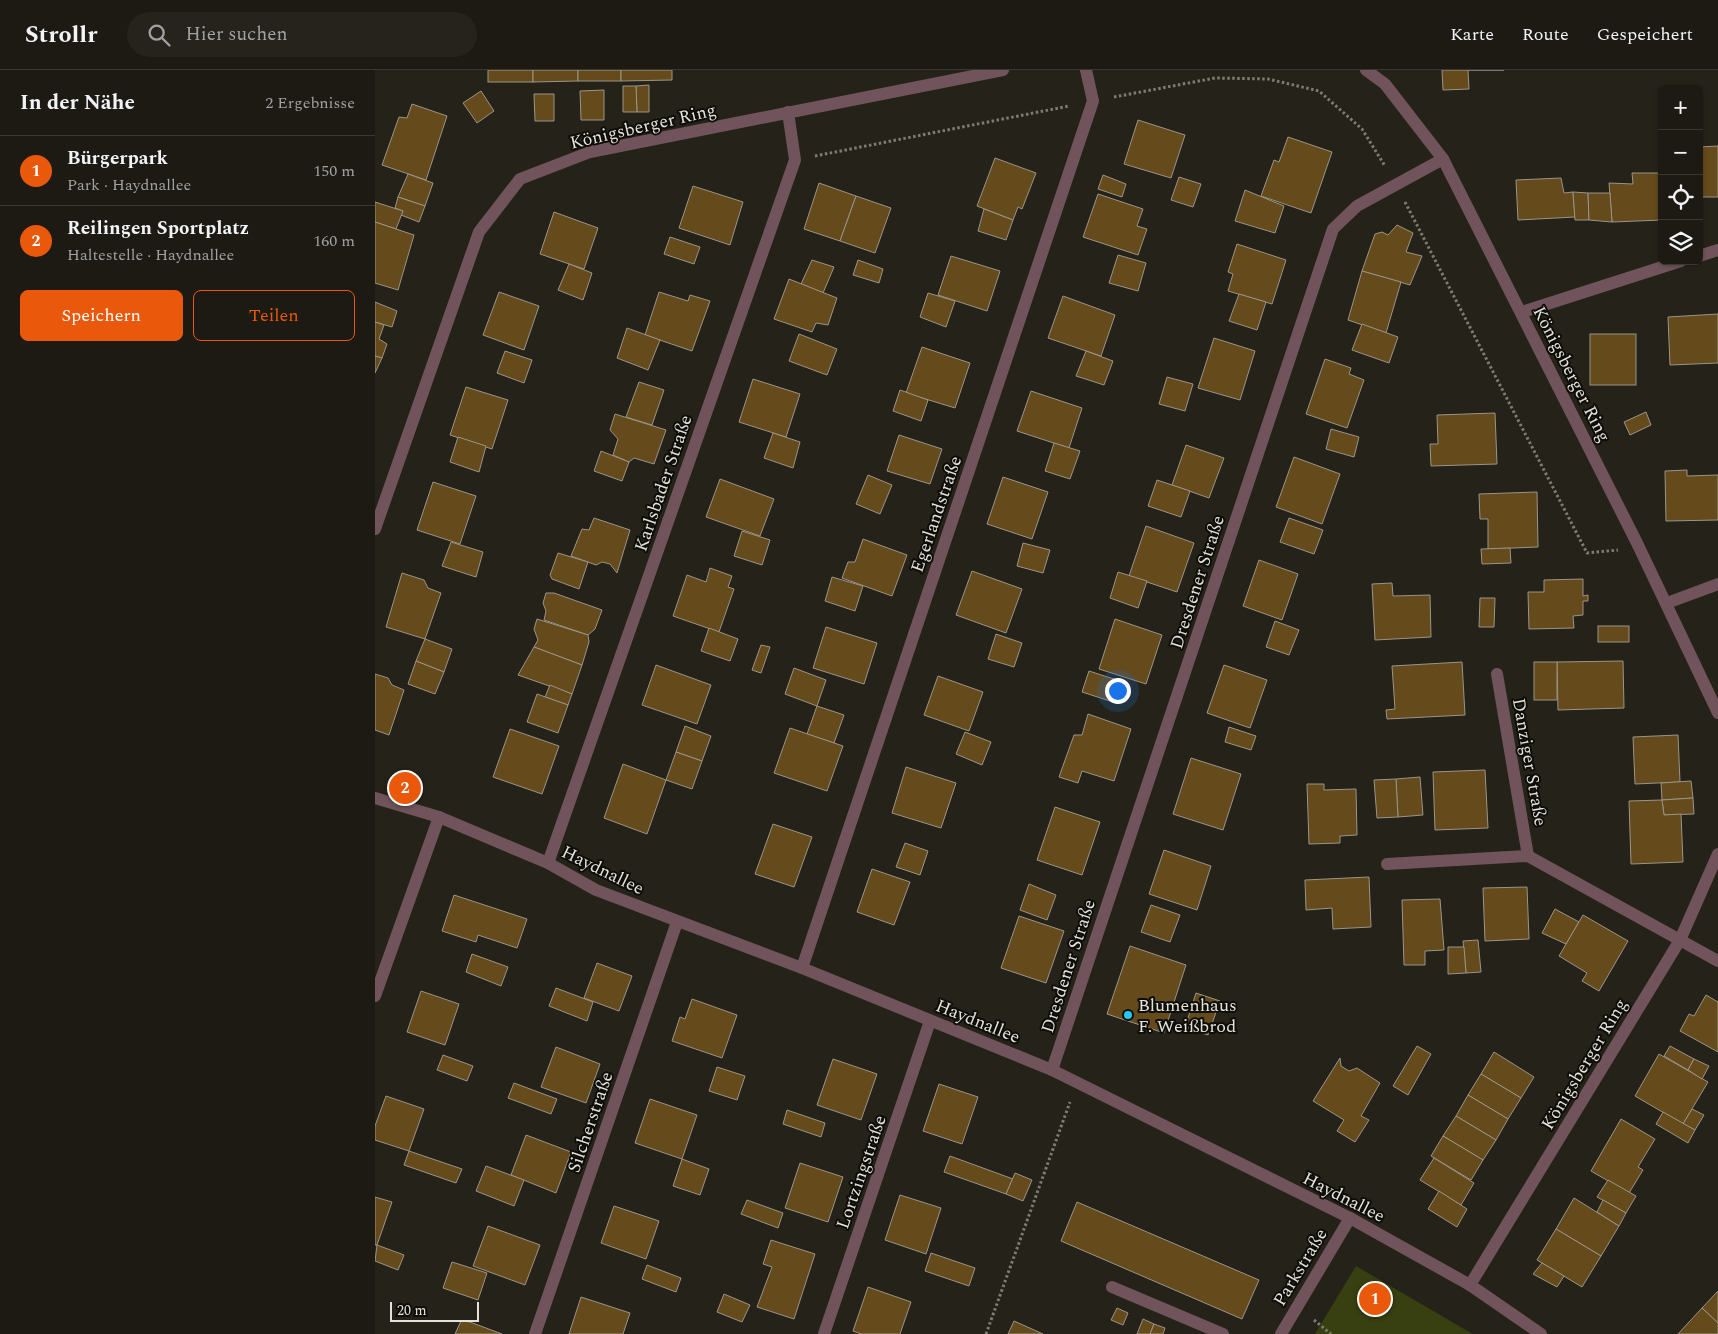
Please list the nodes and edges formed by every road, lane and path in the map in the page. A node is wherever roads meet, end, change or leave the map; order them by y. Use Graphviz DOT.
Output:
graph roads {
  1 [pos="1003,70"];
  2 [pos="1086,70"];
  3 [pos="1366,70"];
  4 [pos="1093,101"];
  5 [pos="788,112"];
  6 [pos="1443,159"];
  7 [pos="795,160"];
  8 [pos="1396,184"];
  9 [pos="1718,250"];
  10 [pos="1703,255"];
  11 [pos="1669,265"];
  12 [pos="1522,312"];
  13 [pos="375,529"];
  14 [pos="1637,543"];
  15 [pos="1718,584"];
  16 [pos="1667,603"];
  17 [pos="1497,674"];
  18 [pos="1718,713"];
  19 [pos="375,798"];
  20 [pos="439,817"];
  21 [pos="1718,854"];
  22 [pos="1528,856"];
  23 [pos="548,863"];
  24 [pos="1387,864"];
  25 [pos="677,922"];
  26 [pos="1680,940"];
  27 [pos="1718,961"];
  28 [pos="802,968"];
  29 [pos="375,996"];
  30 [pos="930,1021"];
  31 [pos="1052,1070"];
  32 [pos="1077,1082"];
  33 [pos="1350,1218"];
  34 [pos="1469,1285"];
  35 [pos="1112,1287"];
  36 [pos="535,1334"];
  37 [pos="824,1334"];
  38 [pos="986,1334"];
  39 [pos="1223,1334"];
  40 [pos="1281,1334"];
  41 [pos="1541,1334"];
  1 -- 5 [label="street, Königsberger Ring"];
  2 -- 4 [label="street"];
  3 -- 6 [label="street, Königsberger Ring"];
  4 -- 7 [label="path"];
  4 -- 8 [label="path"];
  4 -- 28 [label="street, Egerlandstraße"];
  5 -- 7 [label="street, Karlsbader Straße"];
  5 -- 13 [label="street, Königsberger Ring"];
  6 -- 8 [label="street, Dresdener Straße"];
  6 -- 12 [label="street, Königsberger Ring"];
  7 -- 23 [label="street, Karlsbader Straße"];
  8 -- 14 [label="path"];
  8 -- 31 [label="street, Dresdener Straße"];
  9 -- 10 [label="street"];
  11 -- 12 [label="street"];
  12 -- 14 [label="street, Königsberger Ring"];
  14 -- 16 [label="street, Königsberger Ring"];
  15 -- 16 [label="street"];
  16 -- 18 [label="street, Königsberger Ring"];
  17 -- 22 [label="street, Danziger Straße"];
  19 -- 20 [label="street, Haydnallee"];
  20 -- 23 [label="street, Haydnallee"];
  20 -- 29 [label="street"];
  21 -- 26 [label="street, Königsberger Ring"];
  22 -- 24 [label="street"];
  22 -- 26 [label="street"];
  23 -- 25 [label="street, Haydnallee"];
  25 -- 28 [label="street, Haydnallee"];
  25 -- 36 [label="street, Silcherstraße"];
  26 -- 27 [label="street"];
  26 -- 34 [label="street, Königsberger Ring"];
  28 -- 30 [label="street, Haydnallee"];
  30 -- 31 [label="street, Haydnallee"];
  30 -- 37 [label="street, Lortzingstraße"];
  31 -- 32 [label="street, Haydnallee"];
  32 -- 33 [label="street, Haydnallee"];
  32 -- 38 [label="path"];
  33 -- 34 [label="street, Haydnallee"];
  33 -- 40 [label="street, Parkstraße"];
  34 -- 41 [label="street, Haydnallee"];
  35 -- 39 [label="street"];
}
